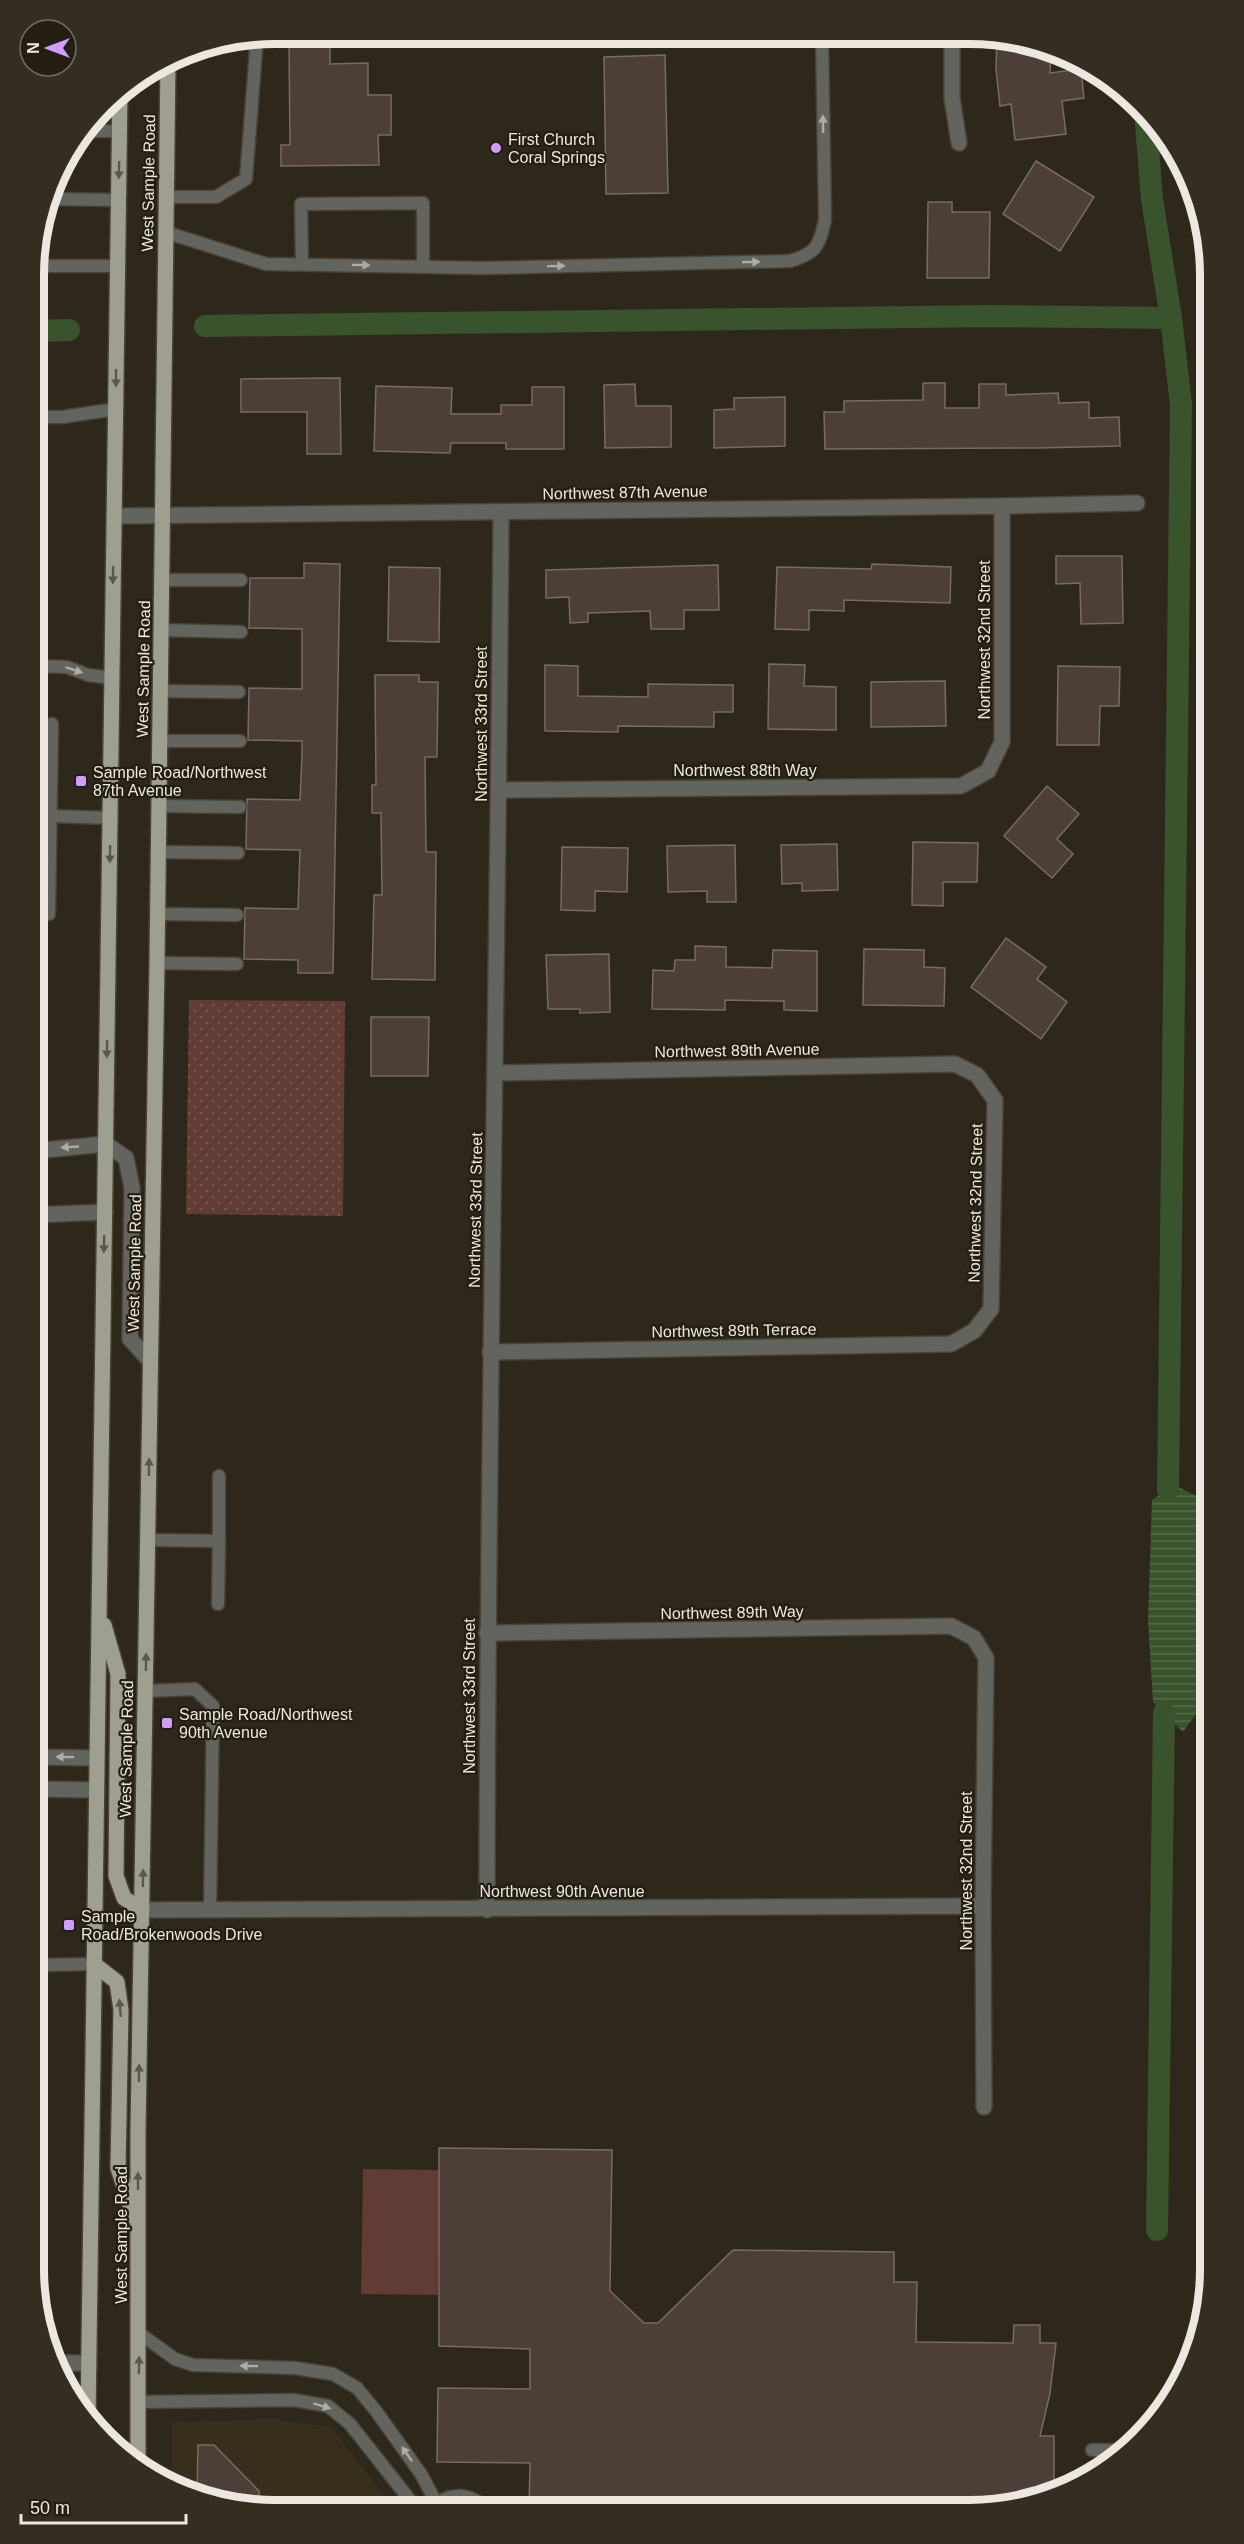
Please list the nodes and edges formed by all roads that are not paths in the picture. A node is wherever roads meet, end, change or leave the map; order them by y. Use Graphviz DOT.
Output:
graph roads {
  1 [pos="253,44"];
  2 [pos="822,44"];
  3 [pos="952,44"];
  4 [pos="168,70"];
  5 [pos="120,103"];
  6 [pos="94,131"];
  7 [pos="119,131"];
  8 [pos="958,143"];
  9 [pos="166,197"];
  10 [pos="57,199"];
  11 [pos="118,200"];
  12 [pos="165,232"];
  13 [pos="303,264"];
  14 [pos="44,266"];
  15 [pos="117,266"];
  16 [pos="423,267"];
  17 [pos="116,409"];
  18 [pos="44,417"];
  19 [pos="1137,503"];
  20 [pos="1002,506"];
  21 [pos="501,512"];
  22 [pos="114,516"];
  23 [pos="163,516"];
  24 [pos="162,580"];
  25 [pos="241,580"];
  26 [pos="161,630"];
  27 [pos="241,632"];
  28 [pos="44,666"];
  29 [pos="112,678"];
  30 [pos="160,691"];
  31 [pos="240,692"];
  32 [pos="52,724"];
  33 [pos="160,741"];
  34 [pos="240,741"];
  35 [pos="988,771"];
  36 [pos="499,790"];
  37 [pos="159,806"];
  38 [pos="240,807"];
  39 [pos="51,816"];
  40 [pos="110,818"];
  41 [pos="158,852"];
  42 [pos="238,853"];
  43 [pos="50,914"];
  44 [pos="157,914"];
  45 [pos="237,915"];
  46 [pos="157,963"];
  47 [pos="237,964"];
  48 [pos="496,1073"];
  49 [pos="977,1075"];
  50 [pos="106,1144"];
  51 [pos="44,1150"];
  52 [pos="105,1212"];
  53 [pos="44,1215"];
  54 [pos="974,1330"];
  55 [pos="490,1352"];
  56 [pos="150,1361"];
  57 [pos="219,1476"];
  58 [pos="148,1540"];
  59 [pos="219,1541"];
  60 [pos="218,1604"];
  61 [pos="100,1611"];
  62 [pos="487,1633"];
  63 [pos="974,1638"];
  64 [pos="145,1691"];
  65 [pos="44,1757"];
  66 [pos="97,1758"];
  67 [pos="44,1789"];
  68 [pos="96,1790"];
  69 [pos="983,1906"];
  70 [pos="142,1910"];
  71 [pos="210,1910"];
  72 [pos="487,1910"];
  73 [pos="94,1964"];
  74 [pos="44,1965"];
  75 [pos="984,2107"];
  76 [pos="138,2231"];
  77 [pos="139,2333"];
  78 [pos="89,2362"];
  79 [pos="63,2363"];
  80 [pos="82,2398"];
  81 [pos="138,2402"];
  82 [pos="1113,2450"];
  83 [pos="1092,2451"];
  84 [pos="138,2456"];
  85 [pos="410,2500"];
  86 [pos="432,2500"];
  87 [pos="447,2500"];
  88 [pos="478,2500"];
  1 -- 9 [label="lane"];
  16 -- 2 [label="lane, one-way"];
  3 -- 8 [label="street"];
  4 -- 9 [label="main road, West Sample Road"];
  5 -- 7 [label="main road, West Sample Road"];
  6 -- 7 [label="lane"];
  7 -- 11 [label="main road, West Sample Road, one-way"];
  9 -- 12 [label="main road, West Sample Road"];
  10 -- 11 [label="lane"];
  11 -- 15 [label="main road, West Sample Road"];
  12 -- 13 [label="lane"];
  12 -- 23 [label="main road, West Sample Road"];
  13 -- 16 [label="lane, one-way"];
  13 -- 16 [label="lane"];
  14 -- 15 [label="lane"];
  15 -- 17 [label="main road, West Sample Road, one-way"];
  17 -- 18 [label="lane"];
  17 -- 22 [label="main road, West Sample Road"];
  19 -- 20 [label="street, Northwest 87th Avenue"];
  20 -- 21 [label="street, Northwest 87th Avenue"];
  20 -- 35 [label="street, Northwest 32nd Street"];
  21 -- 23 [label="street, Northwest 87th Avenue"];
  21 -- 36 [label="street, Northwest 33rd Street"];
  22 -- 23 [label="street, Northwest 87th Avenue"];
  22 -- 29 [label="main road, West Sample Road, one-way"];
  23 -- 24 [label="main road, West Sample Road"];
  24 -- 25 [label="lane"];
  24 -- 26 [label="main road, West Sample Road"];
  26 -- 27 [label="lane"];
  26 -- 30 [label="main road, West Sample Road"];
  28 -- 29 [label="lane, one-way"];
  29 -- 40 [label="main road, West Sample Road"];
  30 -- 31 [label="lane"];
  30 -- 33 [label="main road, West Sample Road"];
  32 -- 39 [label="lane"];
  33 -- 34 [label="lane"];
  33 -- 37 [label="main road, West Sample Road"];
  35 -- 36 [label="street, Northwest 88th Way"];
  36 -- 48 [label="street, Northwest 33rd Street"];
  37 -- 38 [label="lane"];
  37 -- 41 [label="main road, West Sample Road"];
  39 -- 40 [label="lane"];
  39 -- 43 [label="lane"];
  40 -- 50 [label="main road, West Sample Road, one-way"];
  41 -- 42 [label="lane"];
  41 -- 44 [label="main road, West Sample Road"];
  44 -- 45 [label="lane"];
  44 -- 46 [label="main road, West Sample Road"];
  46 -- 47 [label="lane"];
  46 -- 56 [label="main road, West Sample Road"];
  48 -- 49 [label="street, Northwest 89th Avenue"];
  48 -- 55 [label="street, Northwest 33rd Street"];
  49 -- 54 [label="street, Northwest 32nd Street"];
  50 -- 51 [label="street, one-way"];
  50 -- 52 [label="main road, West Sample Road"];
  50 -- 56 [label="street"];
  52 -- 53 [label="street"];
  52 -- 61 [label="main road, West Sample Road, one-way"];
  54 -- 55 [label="street, Northwest 89th Terrace"];
  55 -- 62 [label="street, Northwest 33rd Street"];
  58 -- 56 [label="main road, West Sample Road, one-way"];
  57 -- 59 [label="lane"];
  58 -- 59 [label="lane"];
  64 -- 58 [label="main road, West Sample Road, one-way"];
  59 -- 60 [label="lane"];
  61 -- 66 [label="main road, West Sample Road"];
  61 -- 70 [label="main road"];
  62 -- 63 [label="street, Northwest 89th Way"];
  62 -- 72 [label="street, Northwest 33rd Street"];
  63 -- 69 [label="street, Northwest 32nd Street"];
  70 -- 64 [label="main road, West Sample Road, one-way"];
  64 -- 71 [label="lane"];
  66 -- 65 [label="street, one-way"];
  66 -- 68 [label="main road, West Sample Road"];
  67 -- 68 [label="street"];
  68 -- 73 [label="main road, West Sample Road"];
  69 -- 72 [label="street, Northwest 90th Avenue"];
  69 -- 75 [label="street, Northwest 32nd Street"];
  70 -- 71 [label="street, Northwest 90th Avenue"];
  76 -- 70 [label="main road, West Sample Road, one-way"];
  71 -- 72 [label="street, Northwest 90th Avenue"];
  73 -- 74 [label="lane"];
  76 -- 73 [label="main road, one-way"];
  73 -- 78 [label="main road, West Sample Road"];
  76 -- 77 [label="main road, West Sample Road"];
  81 -- 77 [label="main road, West Sample Road, one-way"];
  86 -- 77 [label="lane, one-way"];
  78 -- 79 [label="street"];
  78 -- 80 [label="main road, West Sample Road"];
  81 -- 84 [label="main road, West Sample Road"];
  81 -- 85 [label="lane, one-way"];
  82 -- 83 [label="lane"];
  87 -- 88 [label="lane"];
}
